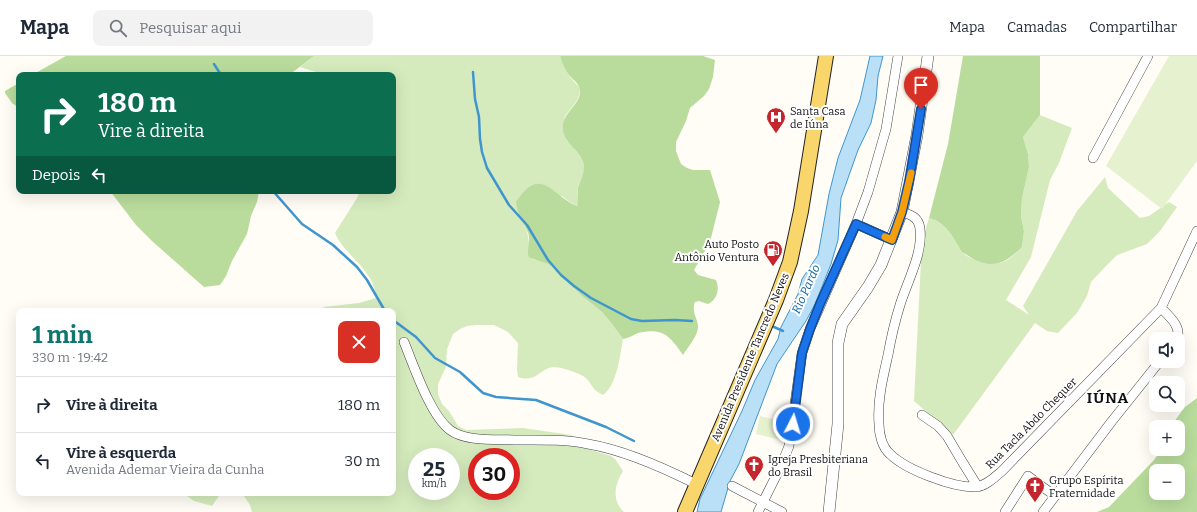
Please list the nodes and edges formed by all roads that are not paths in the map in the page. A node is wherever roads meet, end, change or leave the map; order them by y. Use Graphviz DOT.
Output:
graph roads {
  1 [pos="826,56"];
  2 [pos="898,56"];
  3 [pos="928,56"];
  4 [pos="1148,56"];
  5 [pos="1093,158"];
  6 [pos="902,212"];
  7 [pos="856,224"];
  8 [pos="1197,231"];
  9 [pos="892,240"];
  10 [pos="1161,308"];
  11 [pos="1178,332"];
  12 [pos="404,342"];
  13 [pos="1154,368"];
  14 [pos="922,415"];
  15 [pos="696,484"];
  16 [pos="732,486"];
  17 [pos="978,487"];
  18 [pos="1055,496"];
  19 [pos="763,502"];
  20 [pos="684,512"];
  21 [pos="758,512"];
  22 [pos="782,512"];
  23 [pos="829,512"];
  24 [pos="1005,512"];
  25 [pos="1043,512"];
  1 -- 15 [label="main road, Avenida Presidente Tancredo Neves"];
  2 -- 7 [label="street"];
  3 -- 6 [label="street"];
  4 -- 5 [label="street"];
  6 -- 9 [label="street"];
  6 -- 17 [label="street"];
  7 -- 9 [label="street"];
  7 -- 19 [label="street"];
  8 -- 10 [label="street, Rua Tacla Abdo Chequer"];
  9 -- 23 [label="street"];
  10 -- 11 [label="street"];
  10 -- 17 [label="street, Rua Tacla Abdo Chequer"];
  12 -- 15 [label="street"];
  13 -- 18 [label="street"];
  14 -- 17 [label="street"];
  15 -- 20 [label="main road, Avenida Presidente Tancredo Neves"];
  16 -- 19 [label="street"];
  18 -- 24 [label="street"];
  18 -- 25 [label="street"];
  19 -- 21 [label="street"];
  19 -- 22 [label="street"];
}
